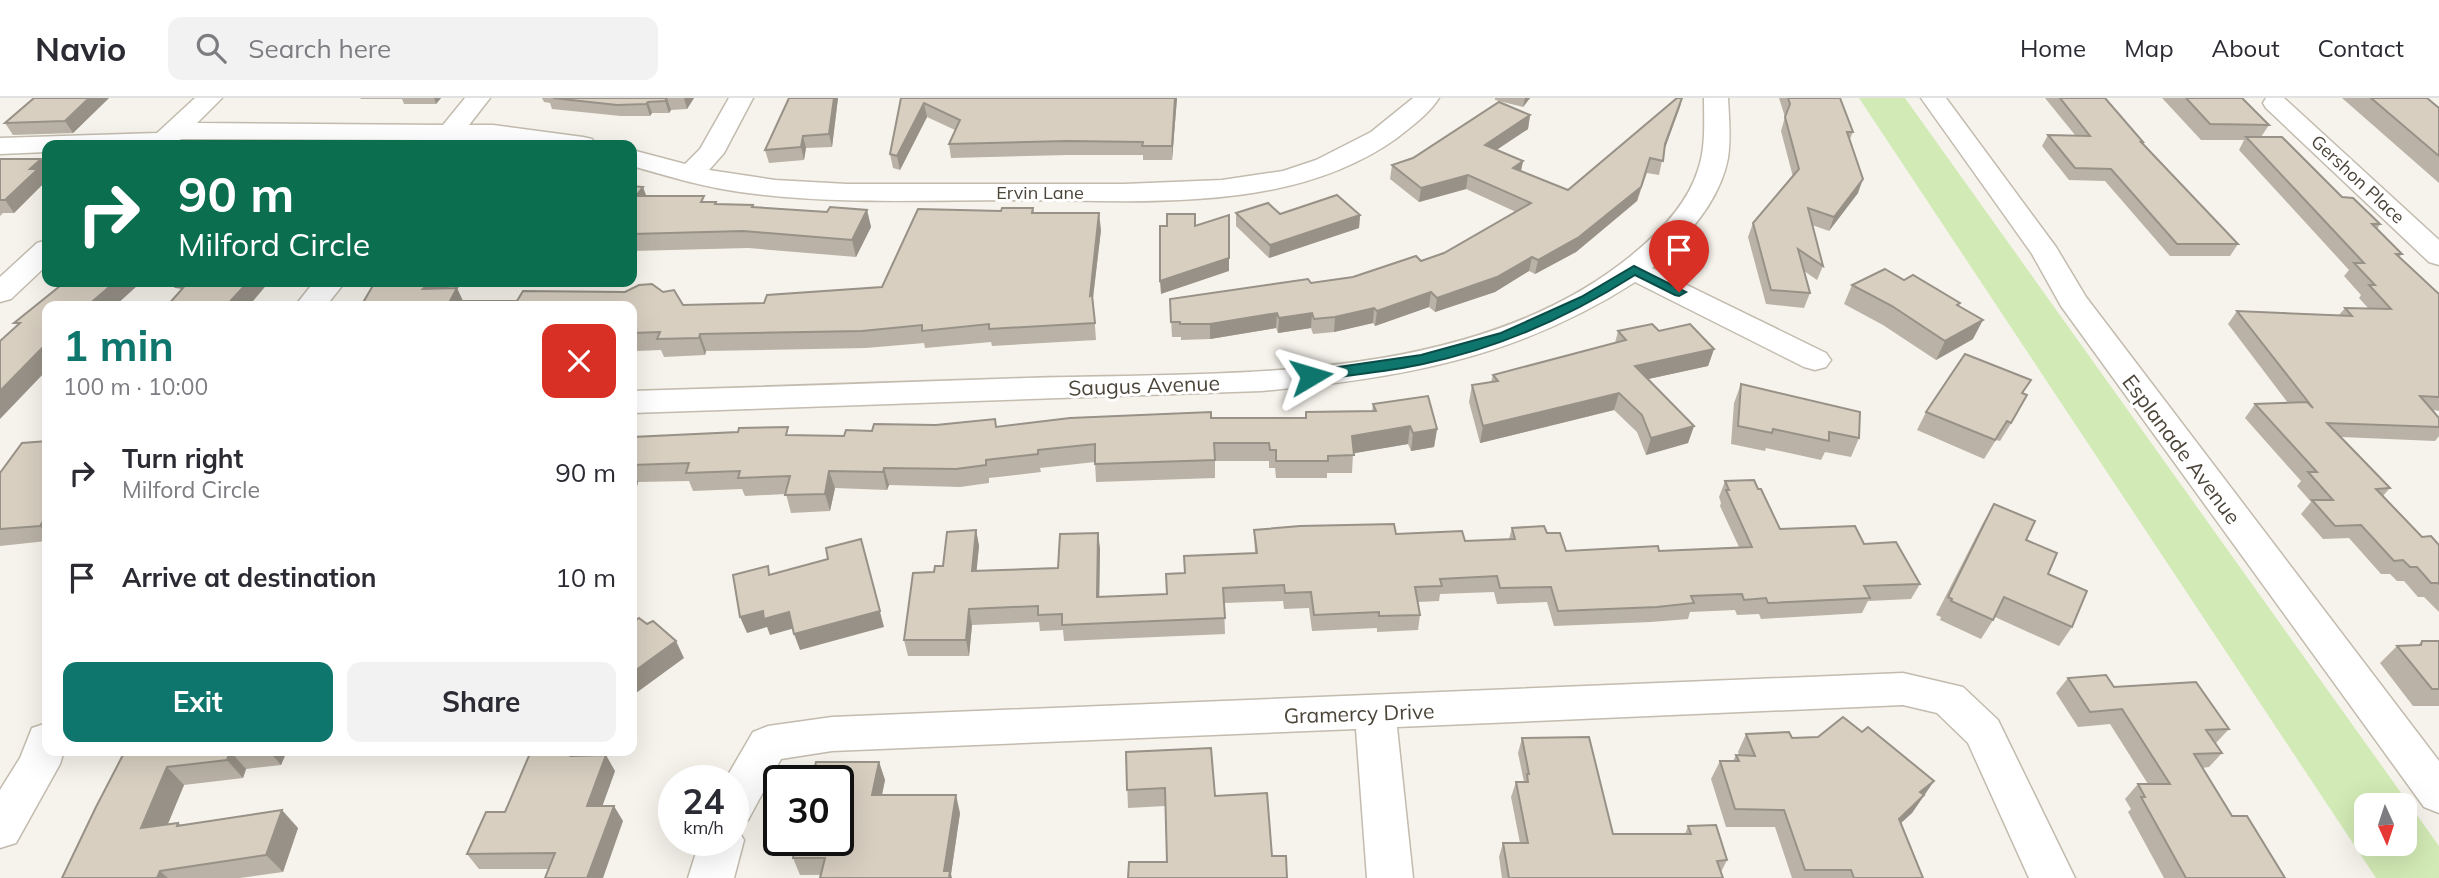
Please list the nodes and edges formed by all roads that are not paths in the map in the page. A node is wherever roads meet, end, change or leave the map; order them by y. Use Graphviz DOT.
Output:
graph roads {
  1 [pos="210,98"];
  2 [pos="478,98"];
  3 [pos="741,98"];
  4 [pos="1427,98"];
  5 [pos="1716,98"];
  6 [pos="1933,98"];
  7 [pos="2275,103"];
  8 [pos="445,138"];
  9 [pos="166,139"];
  10 [pos="142,140"];
  11 [pos="550,140"];
  12 [pos="42,144"];
  13 [pos="0,146"];
  14 [pos="637,159"];
  15 [pos="691,173"];
  16 [pos="42,254"];
  17 [pos="2439,256"];
  18 [pos="1634,270"];
  19 [pos="326,287"];
  20 [pos="0,293"];
  21 [pos="314,301"];
  22 [pos="1815,360"];
  23 [pos="637,402"];
  24 [pos="1375,712"];
  25 [pos="42,755"];
  26 [pos="749,778"];
  27 [pos="2439,794"];
  28 [pos="0,829"];
  29 [pos="717,856"];
  30 [pos="710,878"];
  31 [pos="1390,878"];
  32 [pos="2052,878"];
  1 -- 9 [label="street"];
  2 -- 8 [label="street"];
  3 -- 15 [label="street"];
  4 -- 15 [label="street, Ervin Lane"];
  5 -- 18 [label="street, Saugus Avenue"];
  6 -- 27 [label="street, Esplanade Avenue"];
  7 -- 17 [label="street, Gershon Place"];
  8 -- 9 [label="street"];
  8 -- 11 [label="street"];
  9 -- 10 [label="street"];
  12 -- 13 [label="street"];
  14 -- 15 [label="street, Ervin Lane"];
  16 -- 20 [label="street"];
  18 -- 22 [label="street"];
  18 -- 23 [label="street, Saugus Avenue"];
  19 -- 21 [label="street"];
  24 -- 26 [label="street, Gramercy Drive"];
  24 -- 31 [label="street"];
  24 -- 32 [label="street, Gramercy Drive"];
  25 -- 28 [label="street"];
  29 -- 30 [label="street"];
}
